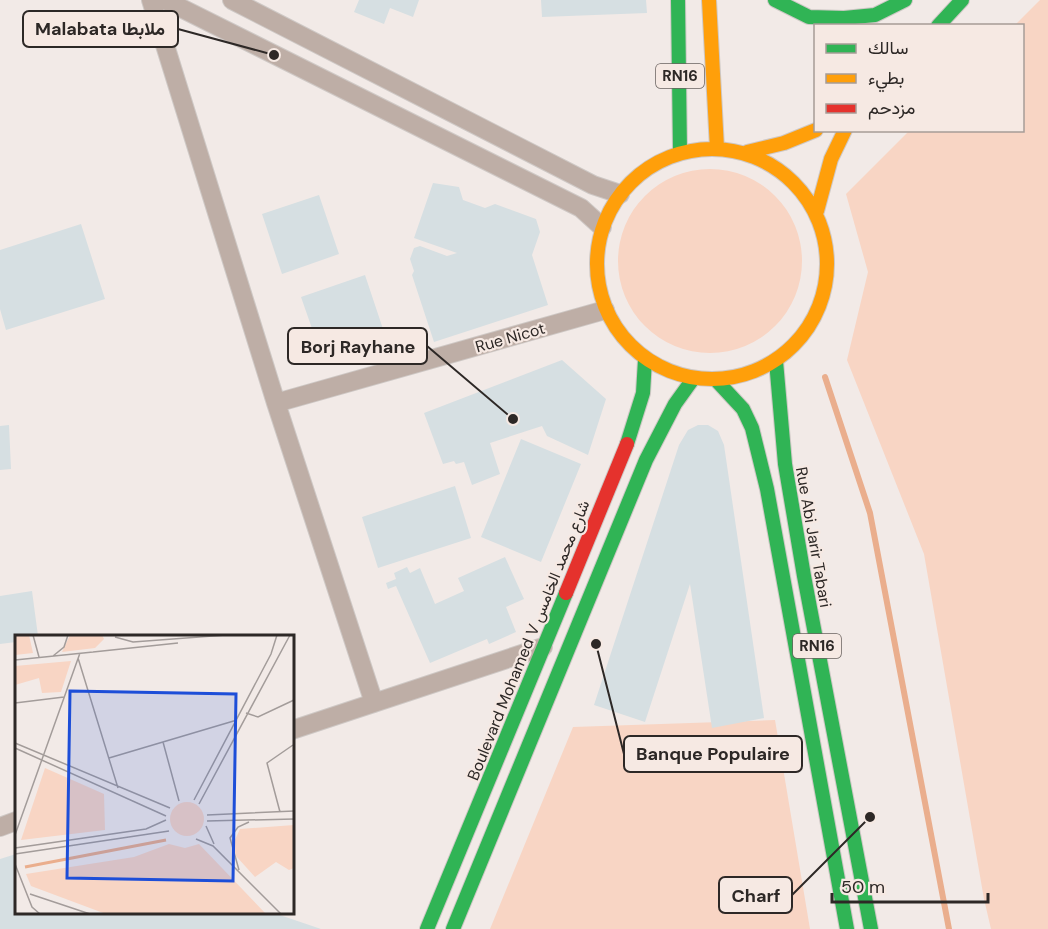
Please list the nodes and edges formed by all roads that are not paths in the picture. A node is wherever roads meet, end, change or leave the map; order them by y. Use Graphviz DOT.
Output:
graph roads {
  1 [pos="151,0"];
  2 [pos="165,0"];
  3 [pos="232,0"];
  4 [pos="678,0"];
  5 [pos="709,0"];
  6 [pos="775,0"];
  7 [pos="904,0"];
  8 [pos="962,0"];
  9 [pos="940,24"];
  10 [pos="814,130"];
  11 [pos="844,132"];
  12 [pos="717,148"];
  13 [pos="680,152"];
  14 [pos="747,152"];
  15 [pos="620,194"];
  16 [pos="817,211"];
  17 [pos="602,226"];
  18 [pos="605,310"];
  19 [pos="645,360"];
  20 [pos="776,361"];
  21 [pos="693,379"];
  22 [pos="717,381"];
  23 [pos="276,403"];
  24 [pos="543,647"];
  25 [pos="374,704"];
  26 [pos="294,729"];
  27 [pos="15,821"];
  28 [pos="0,827"];
  29 [pos="427,929"];
  30 [pos="453,929"];
  31 [pos="847,929"];
  32 [pos="871,929"];
  1 -- 23 [label="street"];
  2 -- 17 [label="street"];
  3 -- 15 [label="street"];
  4 -- 13 [label="main road, RN16"];
  5 -- 12 [label="main road, RN16"];
  6 -- 7 [label="main road"];
  8 -- 9 [label="main road"];
  10 -- 14 [label="main road"];
  11 -- 16 [label="main road"];
  12 -- 13 [label="main road"];
  12 -- 14 [label="main road"];
  13 -- 15 [label="main road"];
  14 -- 16 [label="main road"];
  15 -- 17 [label="main road"];
  16 -- 20 [label="main road"];
  17 -- 18 [label="main road"];
  18 -- 19 [label="main road"];
  18 -- 23 [label="street, Rue Nicot"];
  19 -- 21 [label="main road"];
  19 -- 24 [label="main road, Boulevard Mohamed V شارع محمد الخامس"];
  20 -- 22 [label="main road"];
  20 -- 32 [label="main road, Rue Abi Jarir Tabari / RN16"];
  21 -- 22 [label="main road"];
  21 -- 30 [label="main road"];
  22 -- 31 [label="main road, RN16"];
  23 -- 25 [label="street"];
  24 -- 25 [label="street"];
  24 -- 29 [label="main road, Boulevard Mohamed V شارع محمد الخامس"];
  25 -- 26 [label="street"];
  27 -- 28 [label="street"];
}
